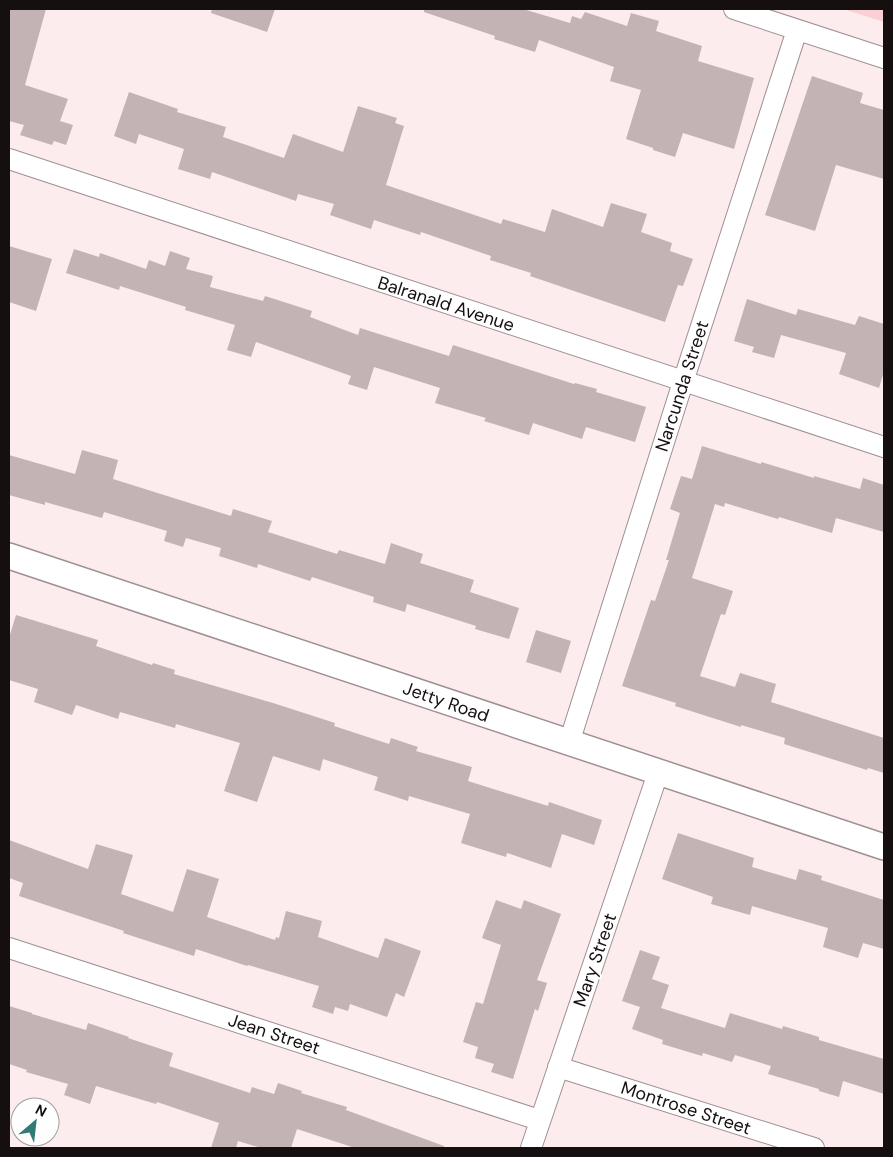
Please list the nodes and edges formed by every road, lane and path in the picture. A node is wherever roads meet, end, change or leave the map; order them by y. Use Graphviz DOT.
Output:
graph roads {
  1 [pos="734,9"];
  2 [pos="797,30"];
  3 [pos="884,58"];
  4 [pos="9,160"];
  5 [pos="683,382"];
  6 [pos="884,447"];
  7 [pos="9,556"];
  8 [pos="570,743"];
  9 [pos="658,772"];
  10 [pos="884,847"];
  11 [pos="9,948"];
  12 [pos="558,1067"];
  13 [pos="539,1120"];
  14 [pos="531,1148"];
  15 [pos="814,1148"];
  1 -- 2 [label="street"];
  2 -- 3 [label="street"];
  2 -- 5 [label="street, Narcunda Street"];
  4 -- 5 [label="street, Balranald Avenue"];
  5 -- 6 [label="street, Balranald Avenue"];
  5 -- 8 [label="street, Narcunda Street"];
  7 -- 8 [label="street, Jetty Road"];
  8 -- 9 [label="street, Jetty Road"];
  9 -- 10 [label="street, Jetty Road"];
  9 -- 12 [label="street, Mary Street"];
  11 -- 13 [label="street, Jean Street"];
  12 -- 13 [label="street, Mary Street"];
  12 -- 15 [label="street, Montrose Street"];
  13 -- 14 [label="street, Mary Street"];
}
